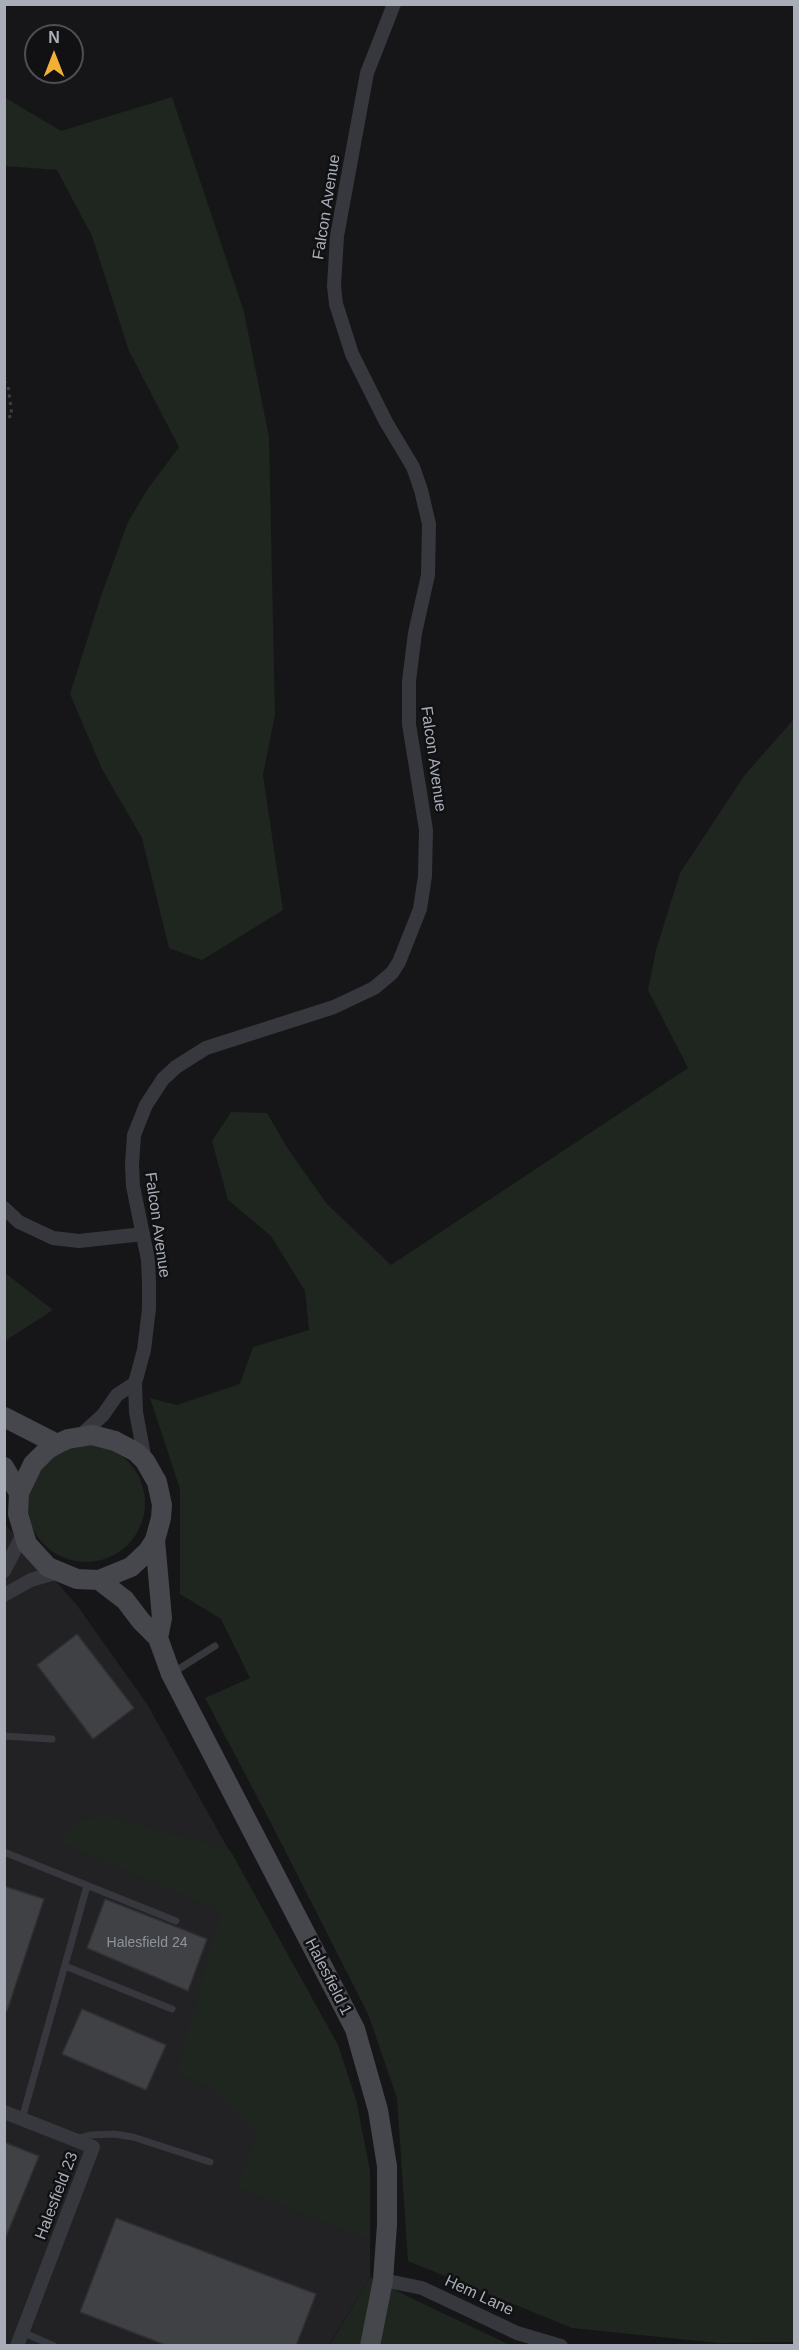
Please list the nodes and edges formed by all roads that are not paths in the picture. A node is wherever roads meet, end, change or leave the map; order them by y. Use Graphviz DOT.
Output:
graph roads {
  1 [pos="394,4"];
  2 [pos="4,1208"];
  3 [pos="143,1234"];
  4 [pos="135,1383"];
  5 [pos="4,1417"];
  6 [pos="80,1436"];
  7 [pos="57,1444"];
  8 [pos="145,1461"];
  9 [pos="4,1467"];
  10 [pos="19,1492"];
  11 [pos="23,1534"];
  12 [pos="155,1540"];
  13 [pos="4,1571"];
  14 [pos="58,1572"];
  15 [pos="99,1580"];
  16 [pos="4,1595"];
  17 [pos="158,1638"];
  18 [pos="215,1646"];
  19 [pos="171,1674"];
  20 [pos="4,1736"];
  21 [pos="52,1739"];
  22 [pos="4,1852"];
  23 [pos="87,1886"];
  24 [pos="176,1921"];
  25 [pos="65,1966"];
  26 [pos="172,2009"];
  27 [pos="4,2112"];
  28 [pos="22,2119"];
  29 [pos="74,2139"];
  30 [pos="210,2162"];
  31 [pos="383,2280"];
  32 [pos="19,2339"];
  33 [pos="54,2346"];
  34 [pos="370,2346"];
  35 [pos="561,2346"];
  1 -- 3 [label="street, Falcon Avenue"];
  2 -- 3 [label="street"];
  3 -- 4 [label="street, Falcon Avenue"];
  4 -- 6 [label="street"];
  4 -- 8 [label="street, Falcon Avenue"];
  5 -- 7 [label="street"];
  6 -- 7 [label="street, Halesfield 1"];
  6 -- 8 [label="street, Halesfield 1"];
  7 -- 10 [label="street, Halesfield 1"];
  8 -- 12 [label="street, Halesfield 1"];
  9 -- 10 [label="street, Halesfield 1"];
  10 -- 11 [label="street, Halesfield 1"];
  11 -- 13 [label="street"];
  11 -- 14 [label="street, Halesfield 1"];
  12 -- 15 [label="street, Halesfield 1"];
  12 -- 17 [label="street, Halesfield 1"];
  14 -- 15 [label="street, Halesfield 1"];
  14 -- 16 [label="street"];
  15 -- 17 [label="street, Halesfield 1"];
  17 -- 19 [label="street, Halesfield 1"];
  18 -- 19 [label="lane"];
  19 -- 31 [label="street, Halesfield 1"];
  20 -- 21 [label="lane"];
  22 -- 23 [label="lane"];
  23 -- 24 [label="lane"];
  23 -- 25 [label="lane"];
  25 -- 26 [label="lane"];
  25 -- 28 [label="lane"];
  27 -- 28 [label="street, Halesfield 23"];
  28 -- 29 [label="street, Halesfield 23"];
  29 -- 30 [label="lane"];
  29 -- 32 [label="street, Halesfield 23"];
  31 -- 34 [label="street, Halesfield 1"];
  31 -- 35 [label="street, Hem Lane"];
  32 -- 33 [label="lane"];
}
